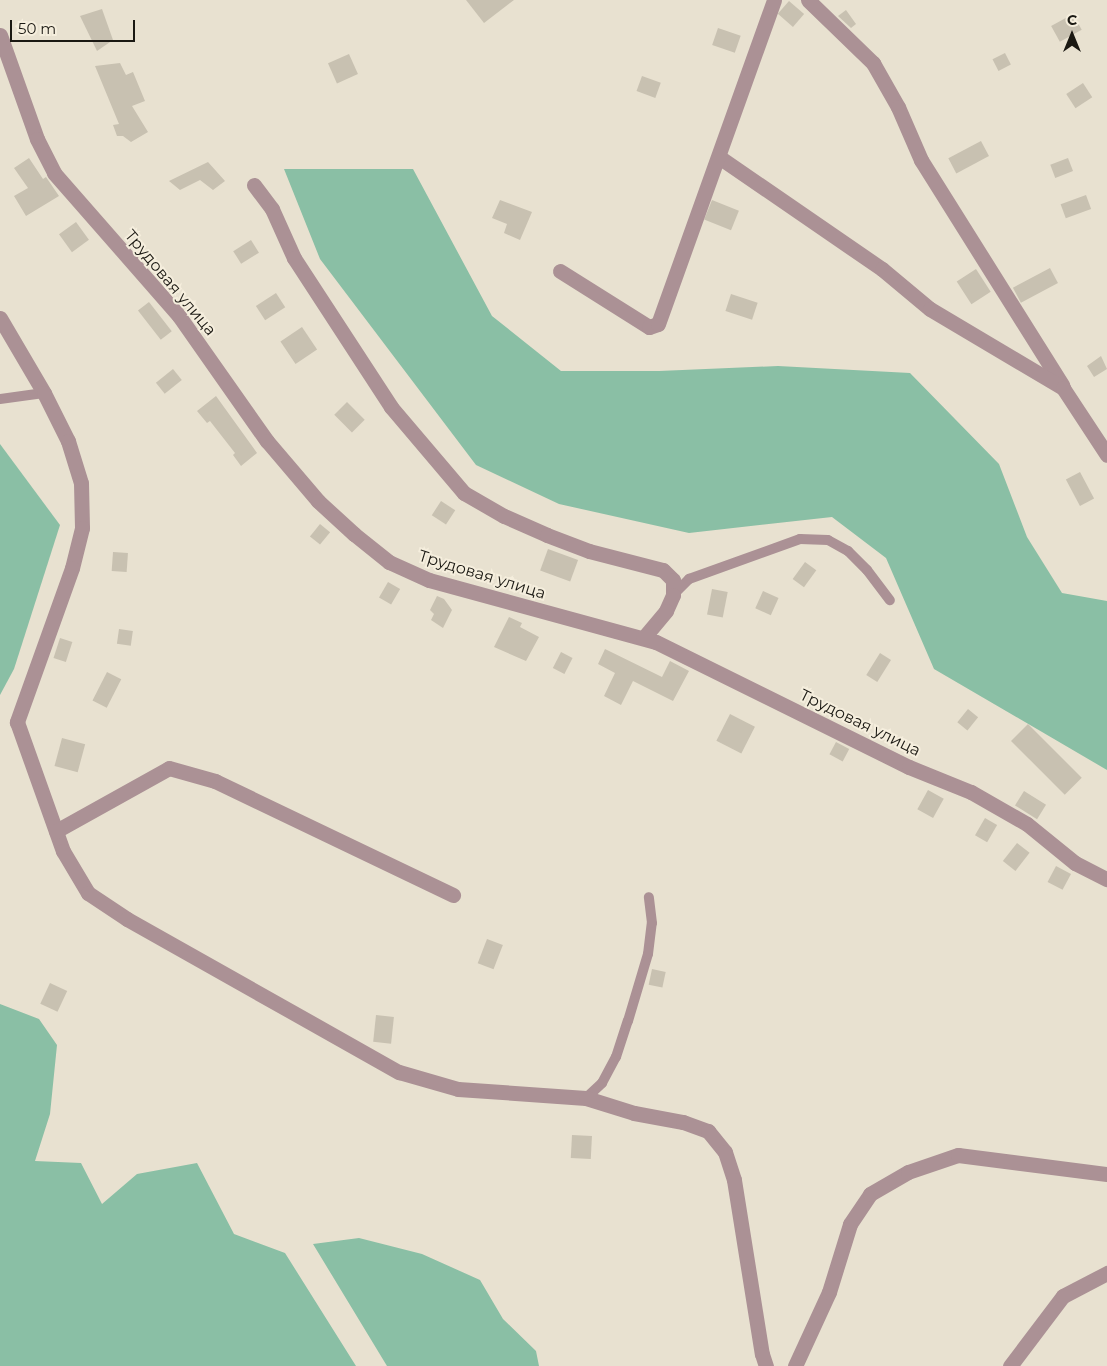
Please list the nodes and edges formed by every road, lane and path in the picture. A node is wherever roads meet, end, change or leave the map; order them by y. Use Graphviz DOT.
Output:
graph roads {
  1 [pos="774,0"];
  2 [pos="808,0"];
  3 [pos="0,35"];
  4 [pos="719,157"];
  5 [pos="254,185"];
  6 [pos="560,271"];
  7 [pos="0,318"];
  8 [pos="1064,388"];
  9 [pos="44,393"];
  10 [pos="0,400"];
  11 [pos="1107,455"];
  12 [pos="673,595"];
  13 [pos="890,600"];
  14 [pos="644,638"];
  15 [pos="56,831"];
  16 [pos="1107,879"];
  17 [pos="453,895"];
  18 [pos="649,897"];
  19 [pos="586,1098"];
  20 [pos="1107,1174"];
  21 [pos="1107,1273"];
  22 [pos="766,1366"];
  23 [pos="795,1366"];
  24 [pos="1010,1366"];
  1 -- 4 [label="street"];
  2 -- 8 [label="street"];
  3 -- 14 [label="street, Трудовая улица"];
  4 -- 6 [label="street"];
  4 -- 8 [label="street"];
  5 -- 12 [label="street"];
  7 -- 9 [label="street"];
  8 -- 11 [label="street"];
  9 -- 10 [label="lane"];
  9 -- 15 [label="street"];
  12 -- 13 [label="lane"];
  12 -- 14 [label="street"];
  14 -- 16 [label="street, Трудовая улица"];
  15 -- 17 [label="street"];
  15 -- 19 [label="street"];
  18 -- 19 [label="lane"];
  19 -- 22 [label="street"];
  20 -- 23 [label="street"];
  21 -- 24 [label="street"];
}
